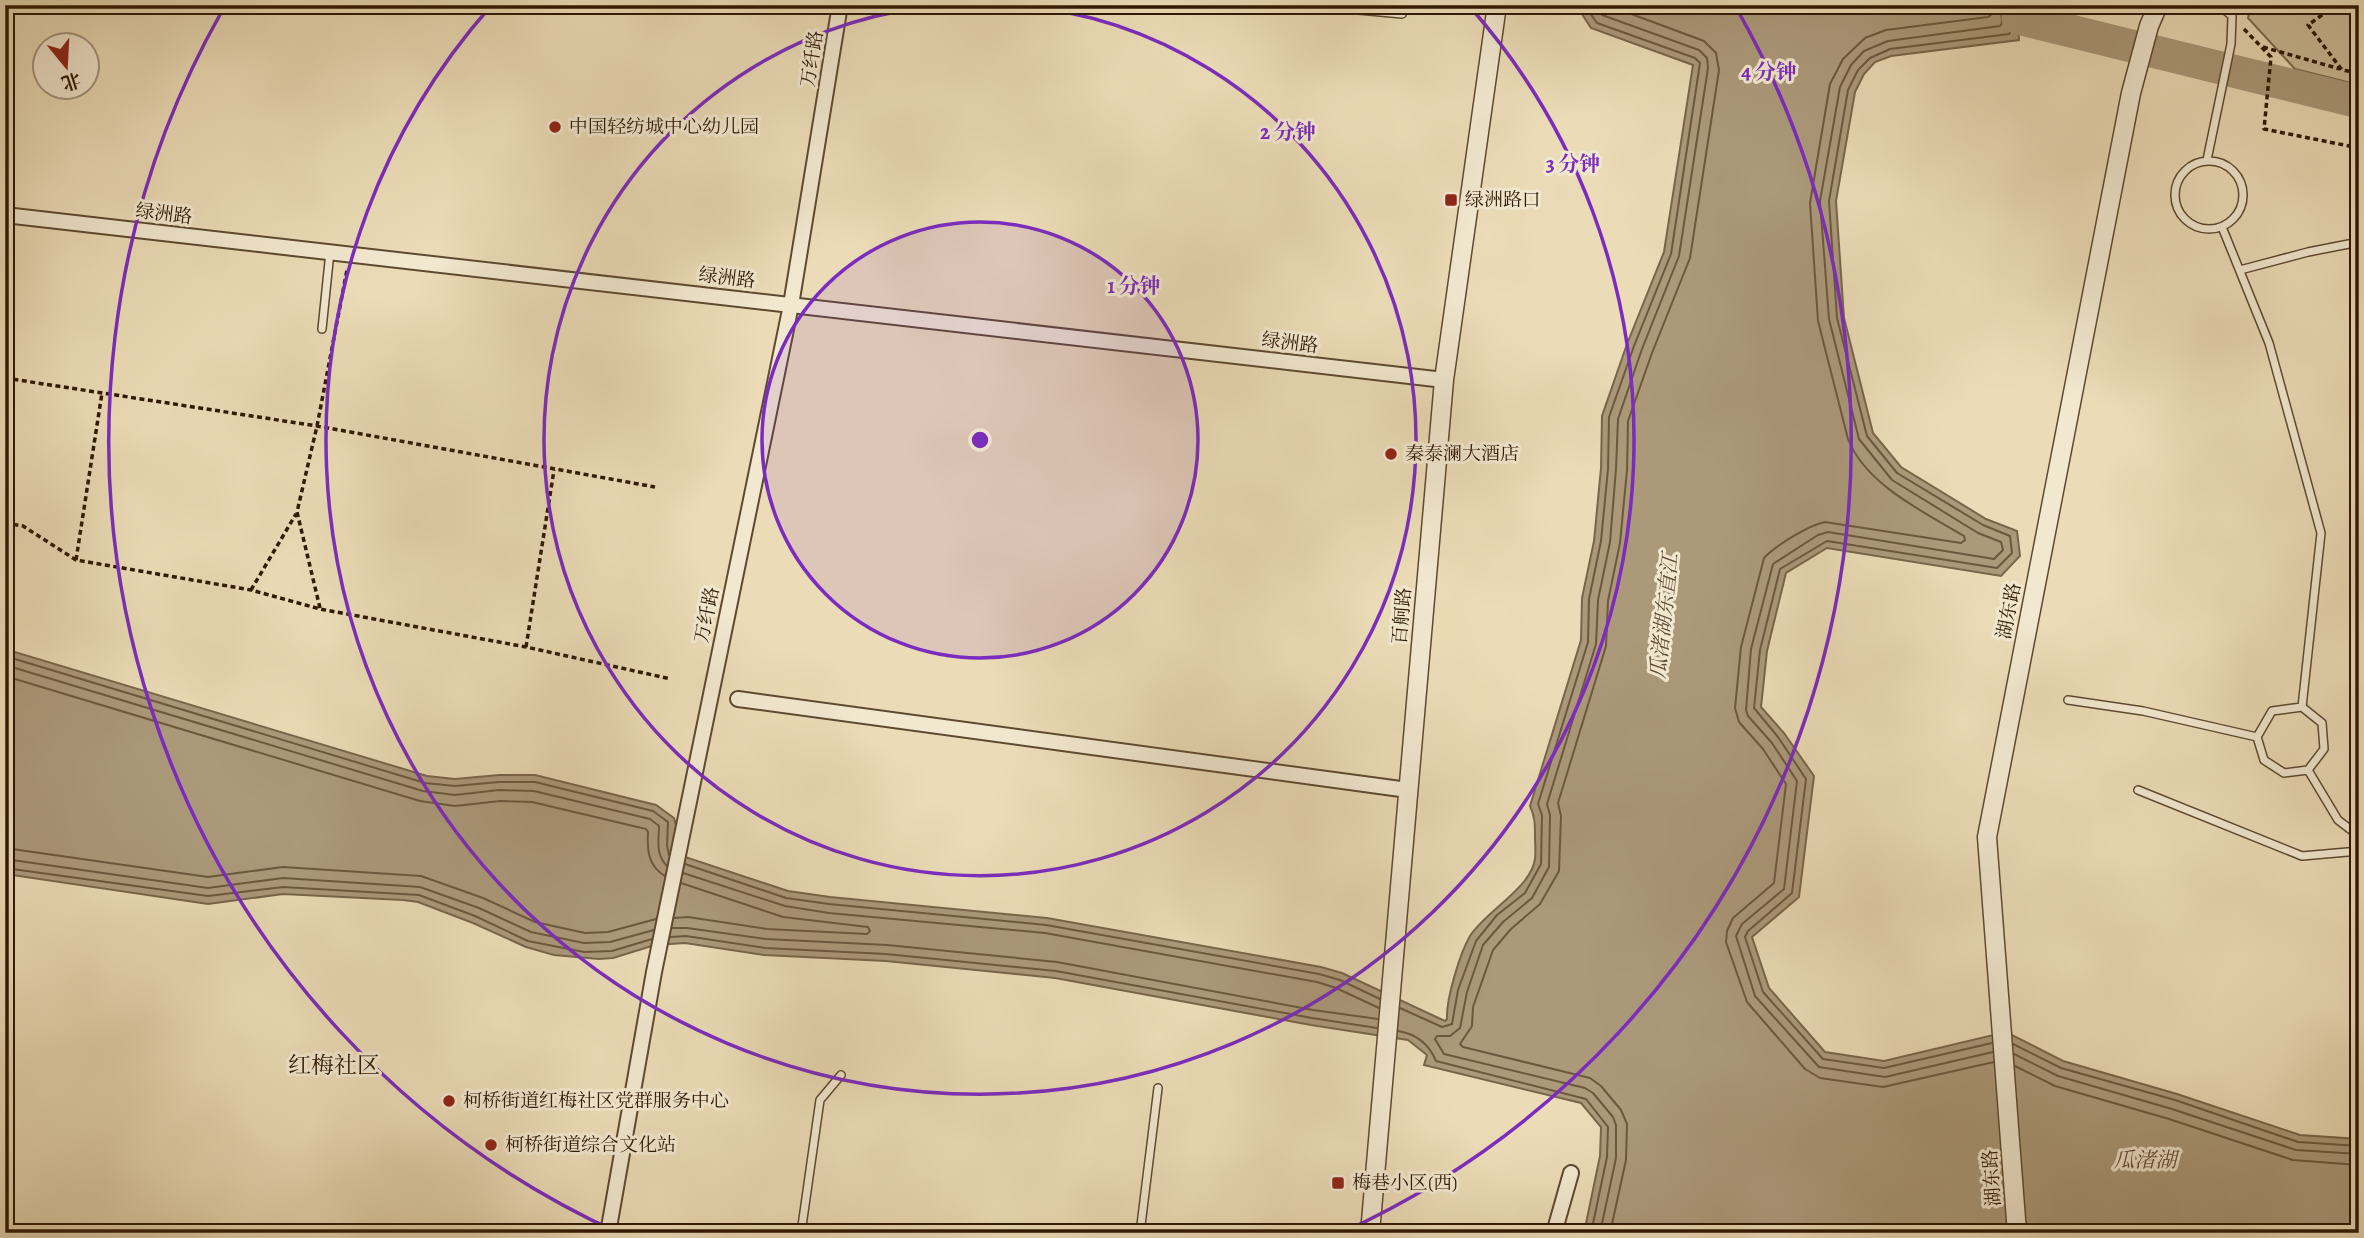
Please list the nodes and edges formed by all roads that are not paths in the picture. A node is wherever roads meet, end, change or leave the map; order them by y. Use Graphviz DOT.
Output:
graph roads {
  1 [pos="841,5"];
  2 [pos="1304,5"];
  3 [pos="1497,5"];
  4 [pos="2158,5"];
  5 [pos="2219,5"];
  6 [pos="1402,14"];
  7 [pos="2207,160"];
  8 [pos="5,215"];
  9 [pos="2222,227"];
  10 [pos="2359,242"];
  11 [pos="330,252"];
  12 [pos="2240,270"];
  13 [pos="791,305"];
  14 [pos="322,329"];
  15 [pos="1444,380"];
  16 [pos="738,699"];
  17 [pos="2068,700"];
  18 [pos="2302,707"];
  19 [pos="2257,737"];
  20 [pos="2308,770"];
  21 [pos="1408,790"];
  22 [pos="2138,790"];
  23 [pos="2359,836"];
  24 [pos="2359,851"];
  25 [pos="841,1075"];
  26 [pos="1158,1088"];
  27 [pos="1571,1172"];
  28 [pos="608,1231"];
  29 [pos="639,1233"];
  30 [pos="801,1233"];
  31 [pos="1140,1233"];
  32 [pos="1370,1233"];
  33 [pos="1554,1233"];
  34 [pos="2017,1233"];
  1 -- 13 [label="street, 万纤路"];
  2 -- 6 [label="lane"];
  3 -- 15 [label="street, 百舸路"];
  4 -- 34 [label="street, 湖东路"];
  5 -- 7 [label="lane"];
  7 -- 9 [label="lane"];
  7 -- 9 [label="lane"];
  8 -- 11 [label="street, 绿洲路"];
  9 -- 12 [label="lane"];
  10 -- 12 [label="lane"];
  11 -- 13 [label="street, 绿洲路"];
  11 -- 14 [label="lane"];
  12 -- 18 [label="lane"];
  13 -- 15 [label="street, 绿洲路"];
  13 -- 28 [label="street, 万纤路"];
  15 -- 21 [label="street, 百舸路"];
  16 -- 21 [label="street"];
  17 -- 19 [label="lane"];
  18 -- 19 [label="lane"];
  18 -- 20 [label="lane"];
  19 -- 20 [label="lane"];
  20 -- 23 [label="lane"];
  21 -- 32 [label="street, 百舸路"];
  22 -- 24 [label="lane"];
  25 -- 30 [label="lane"];
  26 -- 31 [label="lane"];
  27 -- 33 [label="street"];
  28 -- 29 [label="lane"];
}
